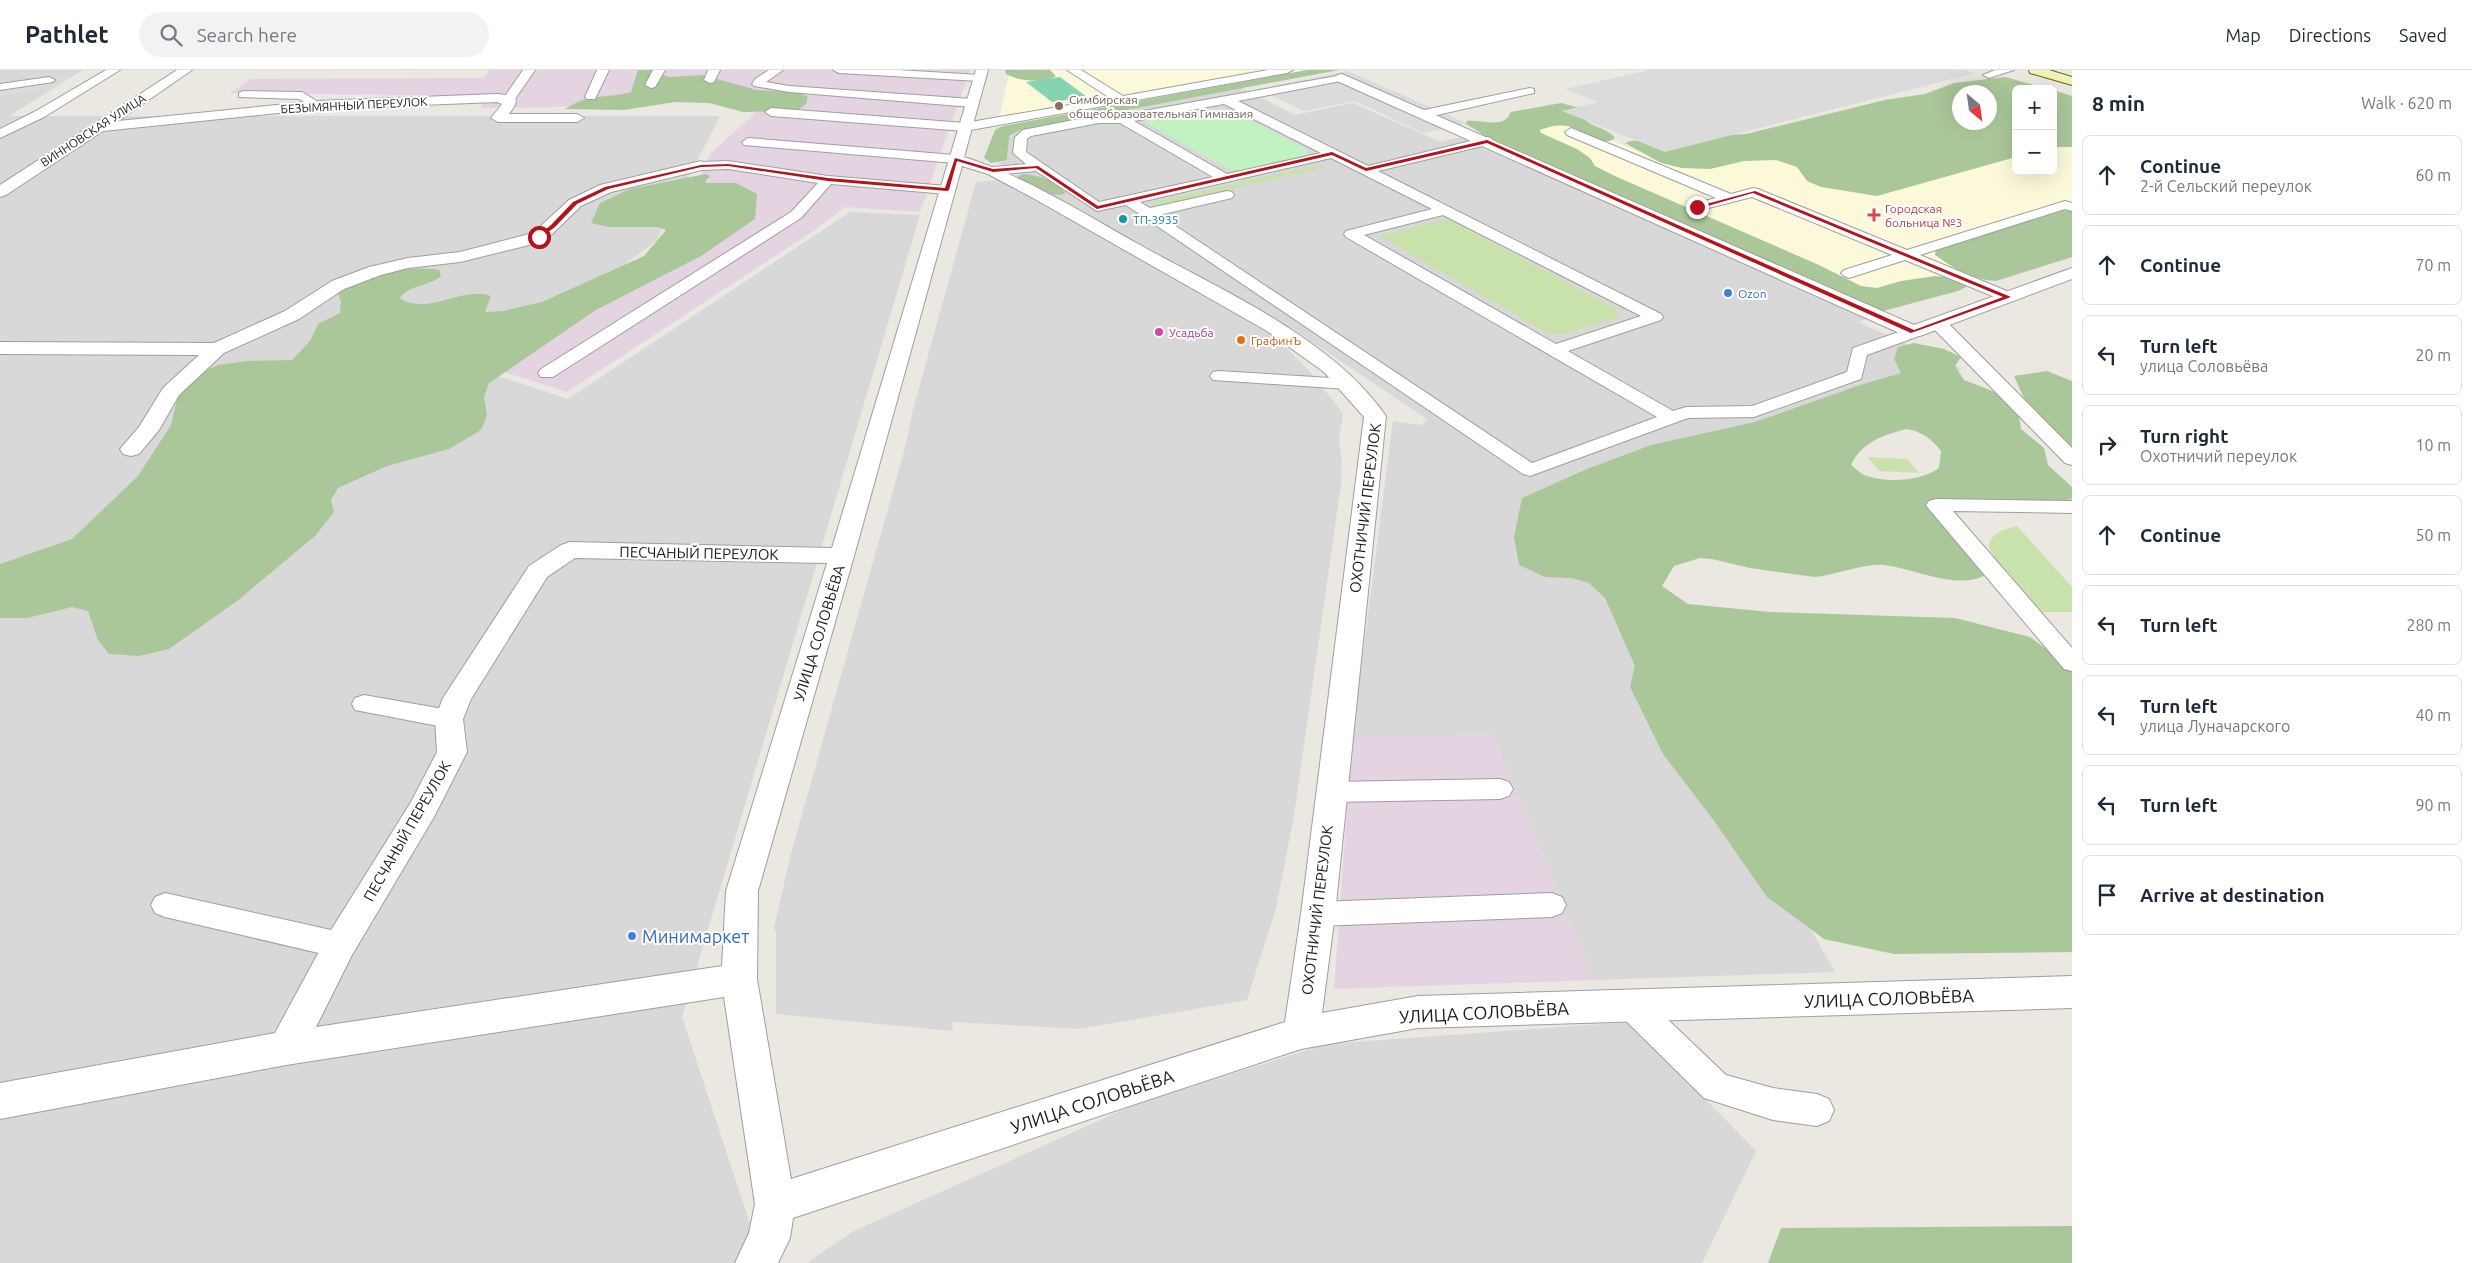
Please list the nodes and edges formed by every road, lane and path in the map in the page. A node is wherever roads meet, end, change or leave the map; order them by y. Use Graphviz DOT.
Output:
graph roads {
  1 [pos="114,70"];
  2 [pos="186,70"];
  3 [pos="529,70"];
  4 [pos="603,70"];
  5 [pos="659,70"];
  6 [pos="777,70"];
  7 [pos="839,70"];
  8 [pos="1073,70"];
  9 [pos="1287,70"];
  10 [pos="2008,70"];
  11 [pos="2035,70"];
  12 [pos="980,74"];
  13 [pos="1989,75"];
  14 [pos="1342,78"];
  15 [pos="49,80"];
  16 [pos="2072,81"];
  17 [pos="651,85"];
  18 [pos="0,87"];
  19 [pos="1530,91"];
  20 [pos="242,95"];
  21 [pos="591,97"];
  22 [pos="509,98"];
  23 [pos="1121,100"];
  24 [pos="1226,100"];
  25 [pos="972,103"];
  26 [pos="317,105"];
  27 [pos="771,112"];
  28 [pos="1424,114"];
  29 [pos="577,118"];
  30 [pos="1122,119"];
  31 [pos="98,127"];
  32 [pos="965,127"];
  33 [pos="1571,132"];
  34 [pos="0,134"];
  35 [pos="748,142"];
  36 [pos="1487,142"];
  37 [pos="1332,154"];
  38 [pos="955,159"];
  39 [pos="701,166"];
  40 [pos="1037,167"];
  41 [pos="1361,167"];
  42 [pos="1337,169"];
  43 [pos="993,171"];
  44 [pos="1225,178"];
  45 [pos="828,180"];
  46 [pos="947,190"];
  47 [pos="1243,191"];
  48 [pos="0,192"];
  49 [pos="1729,198"];
  50 [pos="1128,200"];
  51 [pos="1697,207"];
  52 [pos="2072,207"];
  53 [pos="1446,210"];
  54 [pos="1148,213"];
  55 [pos="1906,255"];
  56 [pos="1849,273"];
  57 [pos="2072,274"];
  58 [pos="2008,297"];
  59 [pos="1938,324"];
  60 [pos="1913,332"];
  61 [pos="0,348"];
  62 [pos="217,349"];
  63 [pos="1554,350"];
  64 [pos="547,373"];
  65 [pos="1220,376"];
  66 [pos="1346,384"];
  67 [pos="1671,418"];
  68 [pos="131,449"];
  69 [pos="2072,458"];
  70 [pos="2072,508"];
  71 [pos="842,556"];
  72 [pos="2072,663"];
  73 [pos="364,704"];
  74 [pos="449,719"];
  75 [pos="1500,789"];
  76 [pos="1332,792"];
  77 [pos="165,904"];
  78 [pos="1552,905"];
  79 [pos="1318,914"];
  80 [pos="340,945"];
  81 [pos="739,979"];
  82 [pos="2072,992"];
  83 [pos="1631,1006"];
  84 [pos="1302,1033"];
  85 [pos="286,1048"];
  86 [pos="0,1101"];
  87 [pos="1816,1110"];
  88 [pos="775,1204"];
  89 [pos="756,1263"];
  1 -- 34 [label="lane"];
  2 -- 31 [label="street, ВИННОВСКАЯ УЛИЦА"];
  3 -- 22 [label="lane"];
  4 -- 21 [label="lane"];
  5 -- 17 [label="lane"];
  6 -- 25 [label="lane"];
  7 -- 12 [label="lane"];
  8 -- 23 [label="lane"];
  9 -- 23 [label="lane"];
  10 -- 13 [label="lane"];
  11 -- 16 [label="main road"];
  12 -- 25 [label="street, УЛИЦА СОЛОВЬЁВА"];
  14 -- 24 [label="lane"];
  14 -- 28 [label="street"];
  15 -- 18 [label="lane"];
  19 -- 28 [label="lane"];
  20 -- 26 [label="lane"];
  22 -- 26 [label="street, БЕЗЫМЯННЫЙ ПЕРЕУЛОК"];
  22 -- 29 [label="street"];
  23 -- 32 [label="lane"];
  24 -- 30 [label="lane"];
  24 -- 37 [label="lane"];
  25 -- 32 [label="street, УЛИЦА СОЛОВЬЁВА"];
  26 -- 31 [label="street, БЕЗЫМЯННЫЙ ПЕРЕУЛОК"];
  27 -- 32 [label="lane"];
  28 -- 36 [label="street"];
  30 -- 40 [label="lane"];
  30 -- 44 [label="lane"];
  31 -- 48 [label="street, ВИННОВСКАЯ УЛИЦА"];
  32 -- 38 [label="street, УЛИЦА СОЛОВЬЁВА"];
  33 -- 49 [label="lane"];
  35 -- 38 [label="lane"];
  36 -- 41 [label="lane"];
  36 -- 60 [label="street"];
  37 -- 41 [label="lane"];
  37 -- 44 [label="lane"];
  38 -- 43 [label="street, ОХОТНИЧИЙ ПЕРЕУЛОК"];
  38 -- 46 [label="street, УЛИЦА СОЛОВЬЁВА"];
  39 -- 45 [label="lane"];
  39 -- 62 [label="street"];
  40 -- 43 [label="lane"];
  40 -- 50 [label="lane"];
  41 -- 42 [label="lane"];
  41 -- 53 [label="lane"];
  43 -- 66 [label="street, ОХОТНИЧИЙ ПЕРЕУЛОК"];
  44 -- 50 [label="lane"];
  45 -- 46 [label="lane"];
  45 -- 64 [label="lane"];
  46 -- 71 [label="street, УЛИЦА СОЛОВЬЁВА"];
  47 -- 54 [label="lane"];
  49 -- 51 [label="lane"];
  49 -- 55 [label="lane"];
  50 -- 54 [label="lane"];
  52 -- 55 [label="lane"];
  53 -- 63 [label="lane"];
  53 -- 63 [label="lane"];
  54 -- 67 [label="lane"];
  55 -- 56 [label="lane"];
  55 -- 58 [label="lane"];
  57 -- 58 [label="street"];
  58 -- 59 [label="street"];
  59 -- 60 [label="street"];
  59 -- 69 [label="lane"];
  60 -- 67 [label="lane"];
  61 -- 62 [label="street"];
  62 -- 68 [label="street"];
  63 -- 67 [label="lane"];
  65 -- 66 [label="lane"];
  66 -- 76 [label="street, ОХОТНИЧИЙ ПЕРЕУЛОК"];
  70 -- 72 [label="lane"];
  71 -- 74 [label="street, ПЕСЧАНЫЙ ПЕРЕУЛОК"];
  71 -- 81 [label="street, УЛИЦА СОЛОВЬЁВА"];
  73 -- 74 [label="lane"];
  74 -- 80 [label="street, ПЕСЧАНЫЙ ПЕРЕУЛОК"];
  75 -- 76 [label="lane"];
  76 -- 79 [label="street, ОХОТНИЧИЙ ПЕРЕУЛОК"];
  77 -- 80 [label="lane"];
  78 -- 79 [label="lane"];
  79 -- 84 [label="street, ОХОТНИЧИЙ ПЕРЕУЛОК"];
  80 -- 85 [label="street, ПЕСЧАНЫЙ ПЕРЕУЛОК"];
  81 -- 85 [label="street"];
  81 -- 88 [label="street, УЛИЦА СОЛОВЬЁВА"];
  82 -- 83 [label="street, УЛИЦА СОЛОВЬЁВА"];
  83 -- 84 [label="street, УЛИЦА СОЛОВЬЁВА"];
  83 -- 87 [label="lane"];
  84 -- 88 [label="street, УЛИЦА СОЛОВЬЁВА"];
  85 -- 86 [label="street"];
  88 -- 89 [label="street, УЛИЦА СОЛОВЬЁВА"];
}
